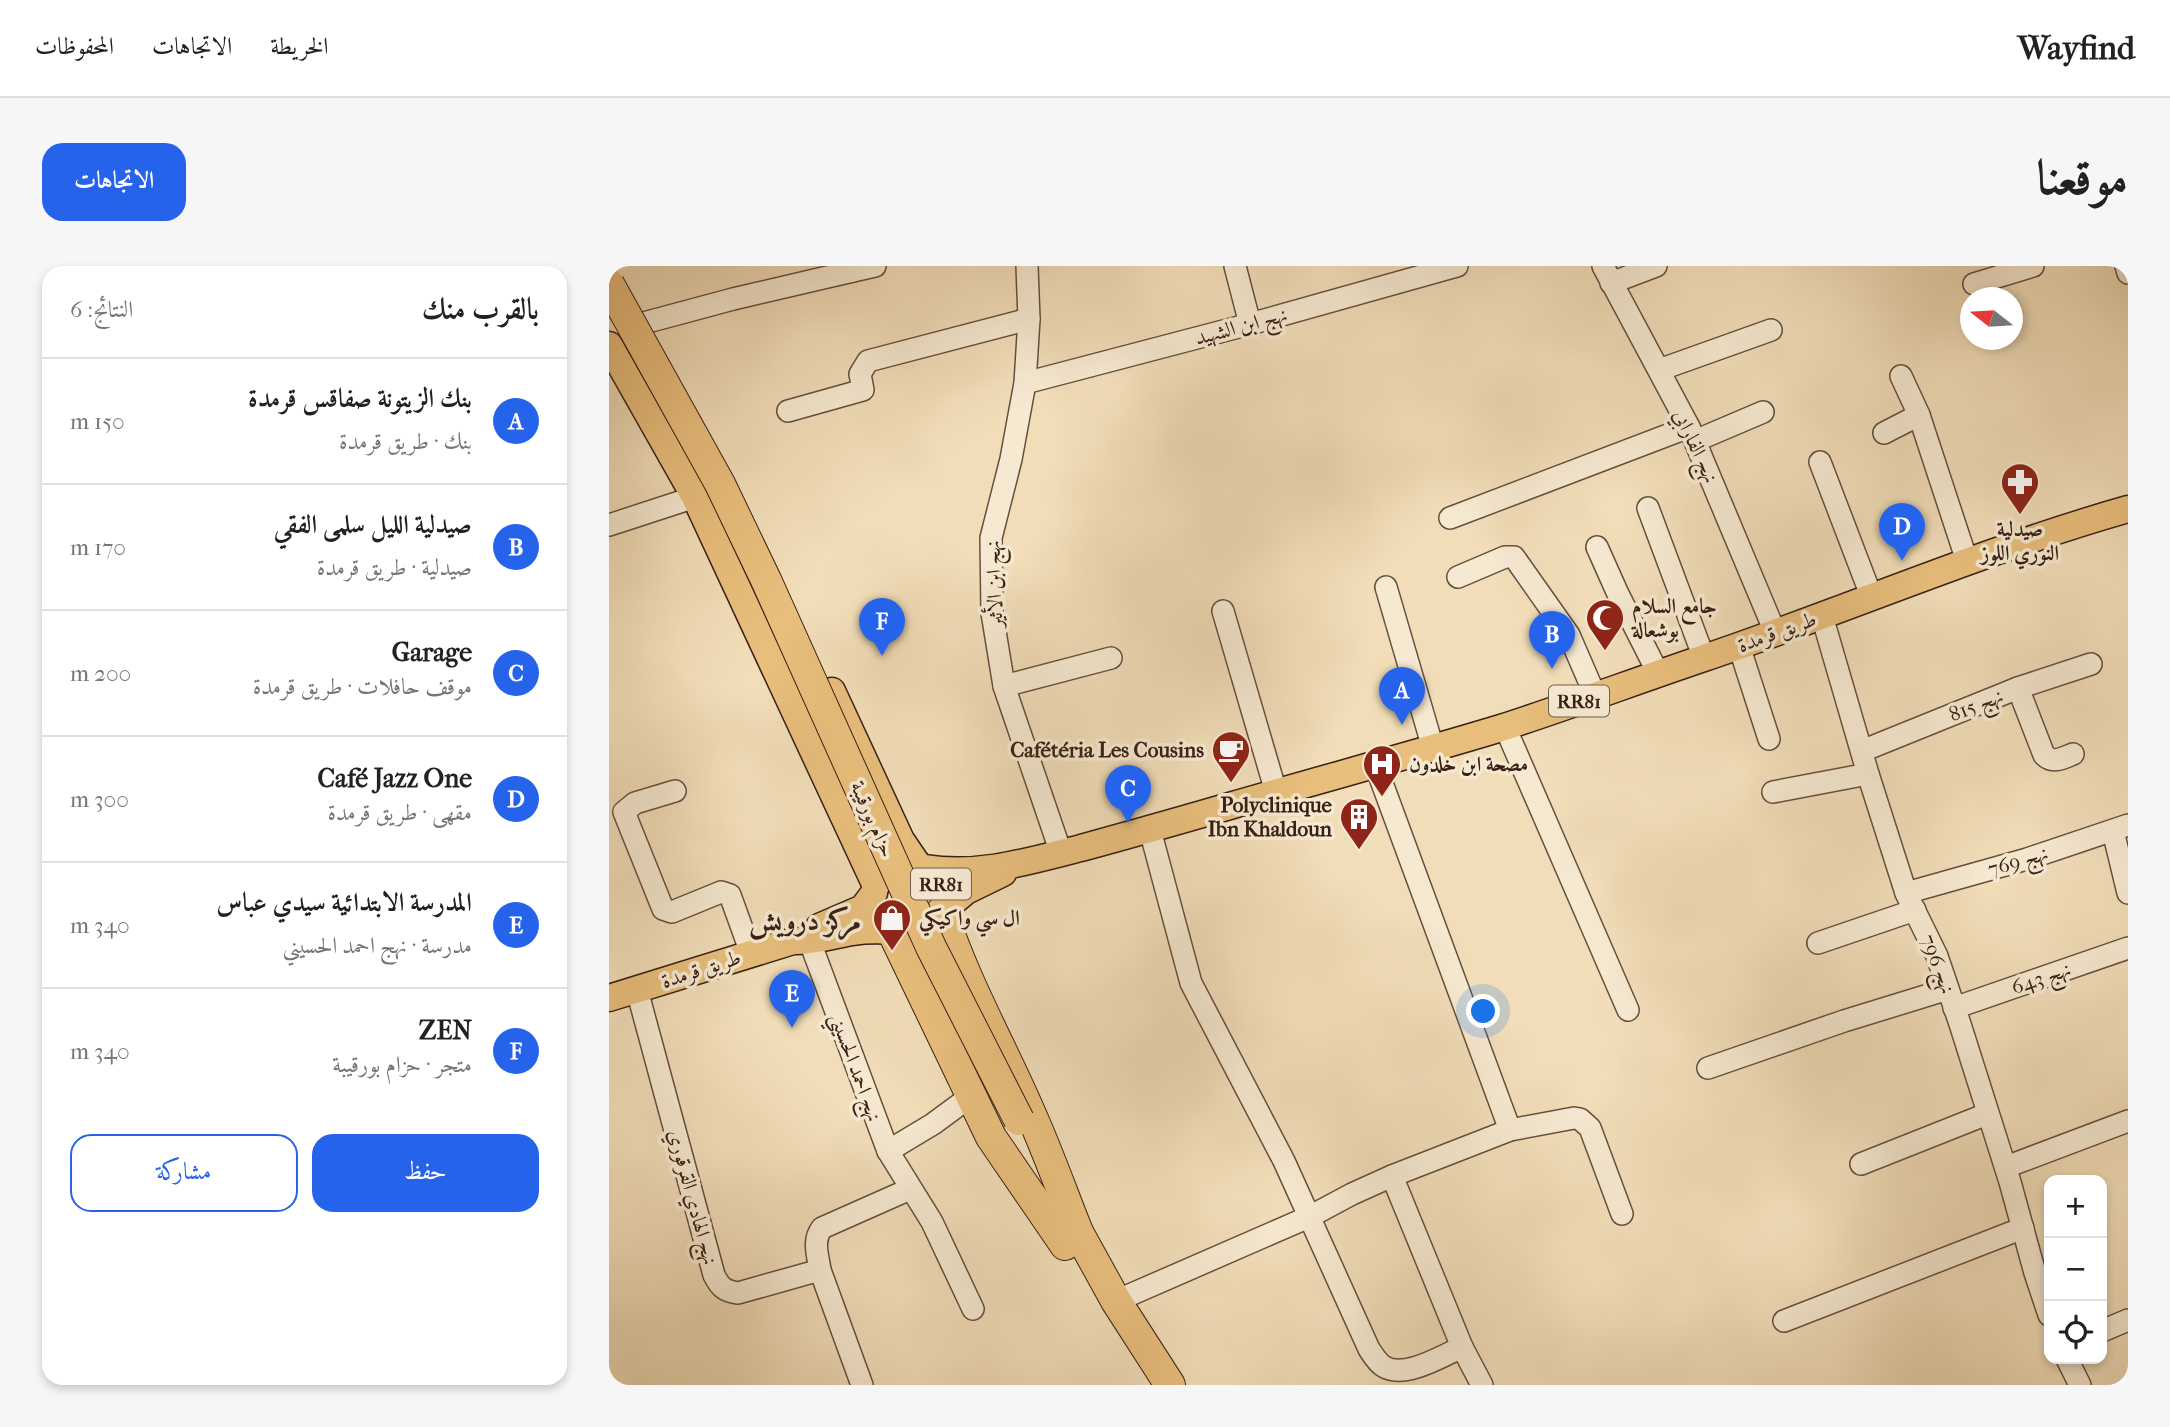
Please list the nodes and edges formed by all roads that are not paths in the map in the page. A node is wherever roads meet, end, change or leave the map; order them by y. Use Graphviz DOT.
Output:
graph roads {
  1 [pos="610,266"];
  2 [pos="875,266"];
  3 [pos="1027,266"];
  4 [pos="1235,266"];
  5 [pos="1457,266"];
  6 [pos="1655,266"];
  7 [pos="2033,266"];
  8 [pos="2126,266"];
  9 [pos="852,269"];
  10 [pos="2128,272"];
  11 [pos="1607,274"];
  12 [pos="609,284"];
  13 [pos="1974,284"];
  14 [pos="609,318"];
  15 [pos="1029,318"];
  16 [pos="640,324"];
  17 [pos="1250,324"];
  18 [pos="1772,331"];
  19 [pos="611,351"];
  20 [pos="1659,370"];
  21 [pos="1901,376"];
  22 [pos="1025,383"];
  23 [pos="788,411"];
  24 [pos="1763,412"];
  25 [pos="1919,415"];
  26 [pos="1884,433"];
  27 [pos="1692,434"];
  28 [pos="1820,462"];
  29 [pos="695,497"];
  30 [pos="1649,508"];
  31 [pos="2128,509"];
  32 [pos="1450,518"];
  33 [pos="609,525"];
  34 [pos="1597,547"];
  35 [pos="1967,561"];
  36 [pos="775,570"];
  37 [pos="1458,577"];
  38 [pos="734,584"];
  39 [pos="1387,587"];
  40 [pos="1872,598"];
  41 [pos="1223,611"];
  42 [pos="1822,616"];
  43 [pos="1775,632"];
  44 [pos="1739,646"];
  45 [pos="1111,658"];
  46 [pos="1704,658"];
  47 [pos="2091,664"];
  48 [pos="1658,673"];
  49 [pos="1004,686"];
  50 [pos="2018,688"];
  51 [pos="1595,695"];
  52 [pos="1504,727"];
  53 [pos="1769,738"];
  54 [pos="1433,748"];
  55 [pos="1862,751"];
  56 [pos="2073,754"];
  57 [pos="1375,764"];
  58 [pos="1868,774"];
  59 [pos="675,791"];
  60 [pos="1276,792"];
  61 [pos="1773,792"];
  62 [pos="2121,828"];
  63 [pos="1150,830"];
  64 [pos="1061,853"];
  65 [pos="1020,864"];
  66 [pos="922,866"];
  67 [pos="875,889"];
  68 [pos="2128,893"];
  69 [pos="1911,902"];
  70 [pos="943,911"];
  71 [pos="892,931"];
  72 [pos="802,942"];
  73 [pos="1818,943"];
  74 [pos="2128,948"];
  75 [pos="751,953"];
  76 [pos="637,990"];
  77 [pos="609,998"];
  78 [pos="1951,998"];
  79 [pos="1628,1010"];
  80 [pos="1708,1068"];
  81 [pos="971,1096"];
  82 [pos="1987,1114"];
  83 [pos="2128,1121"];
  84 [pos="1011,1125"];
  85 [pos="1510,1130"];
  86 [pos="888,1151"];
  87 [pos="1861,1164"];
  88 [pos="2006,1167"];
  89 [pos="1392,1176"];
  90 [pos="910,1189"];
  91 [pos="1622,1214"];
  92 [pos="1311,1216"];
  93 [pos="2023,1228"];
  94 [pos="1072,1238"];
  95 [pos="821,1270"];
  96 [pos="1116,1301"];
  97 [pos="2045,1301"];
  98 [pos="973,1308"];
  99 [pos="2128,1320"];
  100 [pos="1784,1321"];
  101 [pos="2107,1329"];
  102 [pos="1462,1347"];
  103 [pos="2070,1364"];
  104 [pos="862,1385"];
  105 [pos="1148,1385"];
  106 [pos="1170,1385"];
  107 [pos="1482,1385"];
  108 [pos="2081,1385"];
  1 -- 16 [label="main road, حزام بورقيبة"];
  2 -- 9 [label="street"];
  3 -- 15 [label="street, نهج ابن الأثير"];
  4 -- 17 [label="street"];
  5 -- 17 [label="street, نهج ابن الشهيد"];
  6 -- 11 [label="street"];
  7 -- 13 [label="street"];
  8 -- 10 [label="street"];
  9 -- 16 [label="street"];
  11 -- 20 [label="street, نهج الفارابي"];
  12 -- 84 [label="highway, حزام بورقيبة, bridge"];
  14 -- 84 [label="highway, حزام بورقيبة"];
  15 -- 22 [label="street, نهج ابن الأثير"];
  15 -- 23 [label="street"];
  16 -- 36 [label="main road, حزام بورقيبة"];
  17 -- 22 [label="street, نهج ابن الشهيد"];
  18 -- 20 [label="street"];
  19 -- 29 [label="main road, حزام بورقيبة"];
  20 -- 27 [label="street, نهج الفارابي"];
  21 -- 25 [label="street"];
  22 -- 49 [label="street, نهج ابن الأثير"];
  24 -- 27 [label="street"];
  25 -- 26 [label="street"];
  25 -- 35 [label="street"];
  27 -- 32 [label="street"];
  27 -- 43 [label="street, نهج الفارابي"];
  28 -- 40 [label="street"];
  29 -- 33 [label="street"];
  29 -- 38 [label="main road, حزام بورقيبة"];
  30 -- 46 [label="street"];
  31 -- 35 [label="main road, طريق قرمدة / RR81"];
  34 -- 48 [label="street"];
  35 -- 40 [label="main road, طريق قرمدة / RR81"];
  36 -- 38 [label="main road"];
  36 -- 66 [label="main road, حزام بورقيبة"];
  37 -- 51 [label="street"];
  38 -- 67 [label="main road, حزام بورقيبة"];
  39 -- 54 [label="street"];
  40 -- 42 [label="main road, طريق قرمدة / RR81"];
  41 -- 60 [label="street"];
  42 -- 43 [label="main road, طريق قرمدة / RR81"];
  42 -- 55 [label="street, نهج 796"];
  43 -- 44 [label="main road, طريق قرمدة / RR81"];
  44 -- 46 [label="main road, طريق قرمدة / RR81"];
  44 -- 53 [label="street"];
  45 -- 49 [label="street"];
  46 -- 48 [label="main road, طريق قرمدة / RR81"];
  47 -- 50 [label="street, نهج 815"];
  48 -- 51 [label="main road, طريق قرمدة / RR81"];
  49 -- 64 [label="street, نهج ابن الأثير"];
  50 -- 55 [label="street, نهج 815"];
  50 -- 56 [label="street"];
  51 -- 52 [label="main road, طريق قرمدة / RR81"];
  52 -- 54 [label="main road, طريق قرمدة / RR81"];
  52 -- 79 [label="street"];
  54 -- 57 [label="main road, طريق قرمدة / RR81"];
  55 -- 58 [label="street, نهج 796"];
  57 -- 60 [label="main road, طريق قرمدة / RR81"];
  57 -- 85 [label="street"];
  58 -- 61 [label="street"];
  58 -- 69 [label="street, نهج 796"];
  59 -- 75 [label="street"];
  60 -- 63 [label="main road, طريق قرمدة / RR81"];
  62 -- 68 [label="street"];
  62 -- 69 [label="street, نهج 769"];
  63 -- 64 [label="main road, طريق قرمدة / RR81"];
  63 -- 92 [label="street"];
  64 -- 65 [label="main road, طريق قرمدة / RR81"];
  65 -- 66 [label="main road, طريق قرمدة / RR81"];
  65 -- 70 [label="main road, طريق قرمدة / RR81"];
  66 -- 67 [label="main road, RR81"];
  66 -- 70 [label="main road, RR81"];
  67 -- 71 [label="main road"];
  67 -- 72 [label="main road, طريق قرمدة / RR81"];
  69 -- 73 [label="street, نهج 769"];
  69 -- 78 [label="street, نهج 796"];
  70 -- 71 [label="main road, RR81"];
  70 -- 94 [label="highway"];
  71 -- 72 [label="main road, طريق قرمدة / RR81"];
  71 -- 81 [label="highway"];
  72 -- 75 [label="main road, طريق قرمدة / RR81"];
  72 -- 86 [label="street, نهج احمد الحسيني"];
  74 -- 78 [label="street, نهج 643"];
  75 -- 76 [label="main road, طريق قرمدة / RR81"];
  76 -- 77 [label="main road, طريق قرمدة / RR81"];
  76 -- 95 [label="street, نهج الهادي القرقوري"];
  78 -- 80 [label="street, نهج 643"];
  78 -- 82 [label="street, نهج 796"];
  81 -- 86 [label="street"];
  81 -- 94 [label="highway"];
  82 -- 87 [label="street"];
  82 -- 88 [label="street, نهج 796"];
  83 -- 88 [label="street"];
  84 -- 94 [label="highway, حزام بورقيبة"];
  85 -- 89 [label="street"];
  85 -- 91 [label="street"];
  86 -- 90 [label="street, نهج احمد الحسيني"];
  88 -- 93 [label="street, نهج 796"];
  89 -- 92 [label="street"];
  89 -- 102 [label="street"];
  90 -- 95 [label="street"];
  90 -- 98 [label="street, نهج احمد الحسيني"];
  92 -- 96 [label="street"];
  92 -- 102 [label="street"];
  93 -- 97 [label="street, نهج 796"];
  93 -- 100 [label="street"];
  94 -- 96 [label="highway, حزام بورقيبة"];
  94 -- 105 [label="highway, حزام بورقيبة"];
  95 -- 104 [label="street"];
  96 -- 106 [label="highway, حزام بورقيبة"];
  99 -- 101 [label="street"];
  102 -- 107 [label="street"];
  103 -- 108 [label="street"];
}
